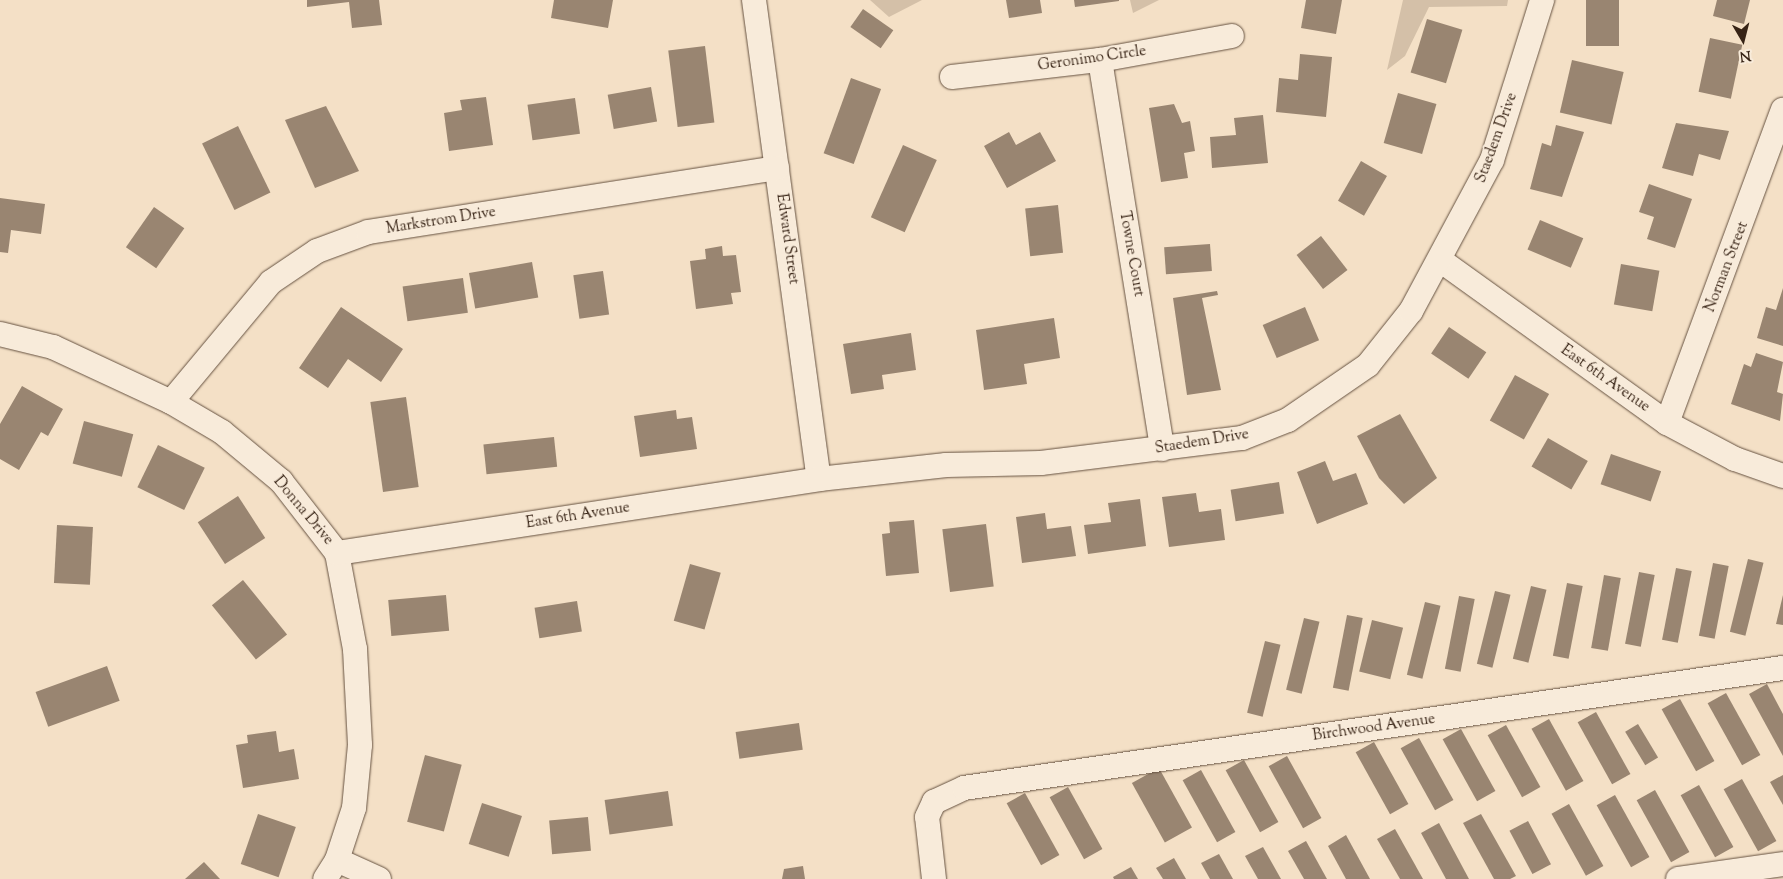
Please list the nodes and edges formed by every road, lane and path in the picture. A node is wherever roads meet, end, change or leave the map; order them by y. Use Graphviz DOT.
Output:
graph roads {
  1 [pos="754,0"];
  2 [pos="1542,0"];
  3 [pos="1232,36"];
  4 [pos="1100,60"];
  5 [pos="952,77"];
  6 [pos="1783,110"];
  7 [pos="777,168"];
  8 [pos="1440,260"];
  9 [pos="0,334"];
  10 [pos="172,402"];
  11 [pos="1667,422"];
  12 [pos="1162,449"];
  13 [pos="1783,476"];
  14 [pos="819,479"];
  15 [pos="337,553"];
  16 [pos="1783,668"];
  17 [pos="1783,864"];
  18 [pos="331,870"];
  19 [pos="379,879"];
  20 [pos="934,879"];
  21 [pos="1678,879"];
  1 -- 7 [label="street, Edward Street"];
  2 -- 8 [label="street, Staedem Drive"];
  3 -- 4 [label="street, Geronimo Circle"];
  4 -- 5 [label="street, Geronimo Circle"];
  4 -- 12 [label="street, Towne Court"];
  6 -- 11 [label="street, Norman Street"];
  7 -- 10 [label="street, Markstrom Drive"];
  7 -- 14 [label="street, Edward Street"];
  8 -- 11 [label="street, East 6th Avenue"];
  8 -- 12 [label="street, Staedem Drive"];
  9 -- 10 [label="street, Donna Drive"];
  10 -- 15 [label="street, Donna Drive"];
  11 -- 13 [label="street, East 6th Avenue"];
  12 -- 14 [label="street, Staedem Drive"];
  14 -- 15 [label="street, East 6th Avenue"];
  15 -- 18 [label="street, Donna Drive"];
  16 -- 20 [label="street, Birchwood Avenue"];
  17 -- 21 [label="street"];
  18 -- 19 [label="street"];
}
